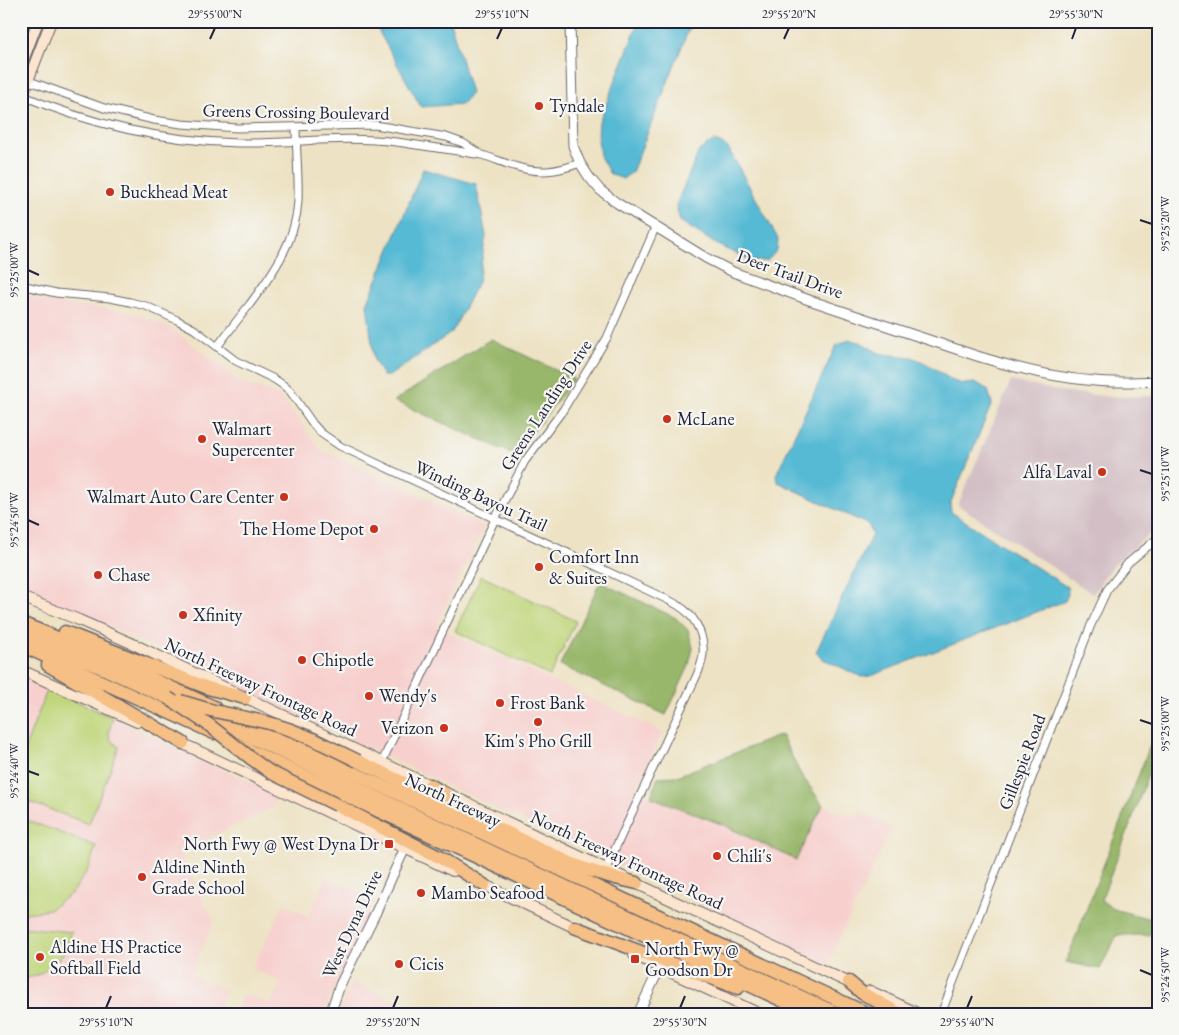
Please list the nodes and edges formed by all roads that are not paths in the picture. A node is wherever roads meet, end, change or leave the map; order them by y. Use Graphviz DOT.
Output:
graph roads {
  1 [pos="38,21"];
  2 [pos="51,21"];
  3 [pos="570,21"];
  4 [pos="21,66"];
  5 [pos="25,79"];
  6 [pos="22,97"];
  7 [pos="296,127"];
  8 [pos="237,128"];
  9 [pos="296,141"];
  10 [pos="238,143"];
  11 [pos="482,155"];
  12 [pos="580,163"];
  13 [pos="656,226"];
  14 [pos="21,285"];
  15 [pos="217,346"];
  16 [pos="1158,381"];
  17 [pos="495,519"];
  18 [pos="1158,538"];
  19 [pos="21,597"];
  20 [pos="21,623"];
  21 [pos="21,635"];
  22 [pos="24,647"];
  23 [pos="21,670"];
  24 [pos="168,698"];
  25 [pos="245,698"];
  26 [pos="183,743"];
  27 [pos="382,762"];
  28 [pos="430,785"];
  29 [pos="526,842"];
  30 [pos="406,848"];
  31 [pos="606,868"];
  32 [pos="637,883"];
  33 [pos="484,884"];
  34 [pos="574,927"];
  35 [pos="660,967"];
  36 [pos="849,982"];
  37 [pos="765,992"];
  38 [pos="330,1014"];
  39 [pos="638,1014"];
  40 [pos="760,1014"];
  41 [pos="811,1014"];
  42 [pos="838,1014"];
  43 [pos="868,1014"];
  44 [pos="900,1014"];
  45 [pos="919,1014"];
  46 [pos="941,1014"];
  1 -- 4 [label="main road"];
  2 -- 5 [label="main road"];
  3 -- 12 [label="street, Deer Trail Drive"];
  5 -- 6 [label="main road"];
  5 -- 8 [label="street, Greens Crossing Boulevard"];
  6 -- 10 [label="street, Greens Crossing Boulevard"];
  7 -- 8 [label="street, Greens Crossing Boulevard"];
  7 -- 9 [label="street"];
  7 -- 11 [label="street, Greens Crossing Boulevard"];
  8 -- 10 [label="street"];
  9 -- 10 [label="street, Greens Crossing Boulevard"];
  9 -- 11 [label="street, Greens Crossing Boulevard"];
  9 -- 15 [label="street"];
  11 -- 12 [label="street, Greens Crossing Boulevard"];
  12 -- 13 [label="street, Deer Trail Drive"];
  13 -- 16 [label="street, Deer Trail Drive"];
  13 -- 17 [label="street, Greens Landing Drive"];
  14 -- 15 [label="street, Winding Bayou Trail"];
  15 -- 17 [label="street, Winding Bayou Trail"];
  17 -- 27 [label="street, Greens Landing Drive"];
  17 -- 31 [label="street, Winding Bayou Trail"];
  18 -- 46 [label="street, Gillespie Road"];
  19 -- 25 [label="main road, North Freeway Frontage Road"];
  20 -- 25 [label="highway"];
  20 -- 43 [label="highway, North Freeway"];
  21 -- 24 [label="highway, North Freeway"];
  22 -- 26 [label="highway"];
  22 -- 37 [label="highway"];
  23 -- 26 [label="main road"];
  24 -- 29 [label="highway, bridge"];
  24 -- 33 [label="highway, bridge"];
  24 -- 42 [label="highway, North Freeway, bridge"];
  25 -- 27 [label="main road, North Freeway Frontage Road"];
  26 -- 30 [label="main road"];
  27 -- 28 [label="main road, North Freeway Frontage Road"];
  28 -- 29 [label="highway"];
  28 -- 31 [label="main road, North Freeway Frontage Road"];
  29 -- 32 [label="highway"];
  30 -- 33 [label="main road"];
  30 -- 38 [label="street, West Dyna Drive"];
  31 -- 32 [label="main road, North Freeway Frontage Road"];
  32 -- 36 [label="main road, North Freeway Frontage Road"];
  33 -- 34 [label="main road"];
  34 -- 35 [label="main road"];
  34 -- 37 [label="highway"];
  35 -- 39 [label="street"];
  35 -- 40 [label="main road"];
  36 -- 44 [label="highway"];
  36 -- 45 [label="main road, North Freeway Frontage Road"];
  37 -- 41 [label="highway"];
}
